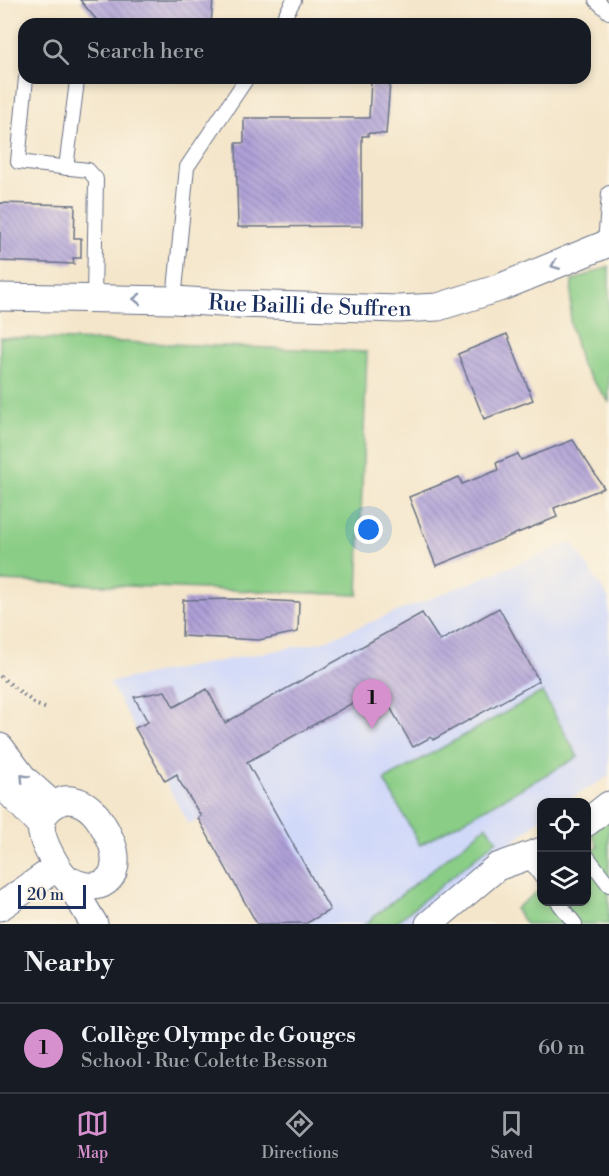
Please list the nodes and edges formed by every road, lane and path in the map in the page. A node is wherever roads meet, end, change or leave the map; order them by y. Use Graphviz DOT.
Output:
graph roads {
  1 [pos="294,0"];
  2 [pos="596,0"];
  3 [pos="609,12"];
  4 [pos="284,18"];
  5 [pos="25,84"];
  6 [pos="77,84"];
  7 [pos="243,84"];
  8 [pos="66,168"];
  9 [pos="609,193"];
  10 [pos="607,243"];
  11 [pos="0,297"];
  12 [pos="93,298"];
  13 [pos="174,300"];
  14 [pos="0,676"];
  15 [pos="47,709"];
  16 [pos="0,747"];
  17 [pos="0,778"];
  18 [pos="609,805"];
  19 [pos="47,814"];
  20 [pos="591,819"];
  21 [pos="534,853"];
  22 [pos="591,862"];
  23 [pos="63,874"];
  24 [pos="104,882"];
  25 [pos="609,885"];
  26 [pos="561,906"];
  27 [pos="0,907"];
  28 [pos="94,924"];
  29 [pos="106,924"];
  30 [pos="429,924"];
  31 [pos="575,924"];
  1 -- 4 [label="lane"];
  2 -- 3 [label="lane"];
  5 -- 8 [label="lane"];
  6 -- 8 [label="lane"];
  7 -- 13 [label="lane"];
  8 -- 12 [label="lane"];
  9 -- 10 [label="lane"];
  10 -- 13 [label="street, Rue Bailli de Suffren, one-way"];
  11 -- 12 [label="street, Rue Bailli de Suffren"];
  13 -- 12 [label="street, Rue Bailli de Suffren, one-way"];
  14 -- 15 [label="path"];
  19 -- 16 [label="street, one-way"];
  17 -- 19 [label="street"];
  18 -- 20 [label="street"];
  19 -- 23 [label="street"];
  19 -- 24 [label="street"];
  21 -- 30 [label="street"];
  22 -- 25 [label="lane"];
  23 -- 24 [label="street"];
  23 -- 27 [label="street"];
  23 -- 28 [label="street"];
  24 -- 29 [label="street"];
  26 -- 31 [label="lane"];
}
